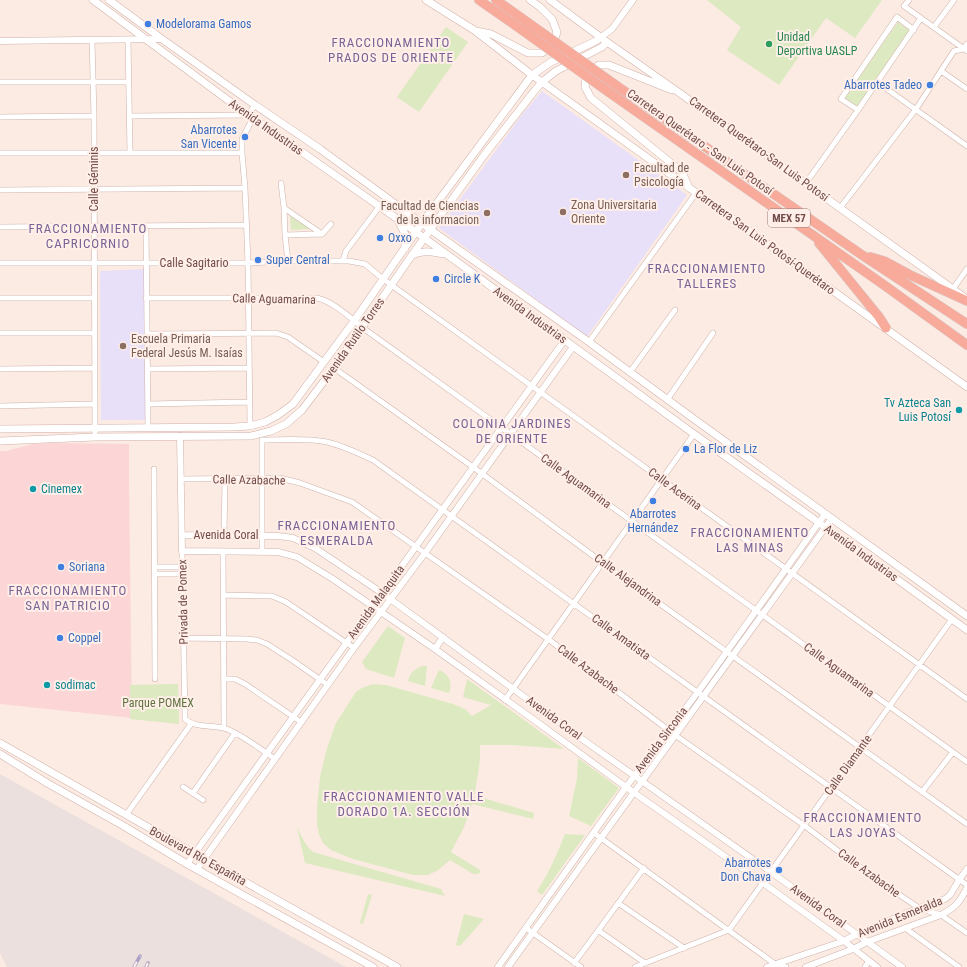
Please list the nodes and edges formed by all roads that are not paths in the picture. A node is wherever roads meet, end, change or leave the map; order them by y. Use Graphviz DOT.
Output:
graph roads {
  1 [pos="93,0"];
  2 [pos="109,0"];
  3 [pos="426,0"];
  4 [pos="479,0"];
  5 [pos="496,0"];
  6 [pos="530,0"];
  7 [pos="550,0"];
  8 [pos="633,0"];
  9 [pos="909,0"];
  10 [pos="954,0"];
  11 [pos="921,18"];
  12 [pos="934,27"];
  13 [pos="612,29"];
  14 [pos="474,30"];
  15 [pos="914,30"];
  16 [pos="601,37"];
  17 [pos="162,39"];
  18 [pos="92,40"];
  19 [pos="128,40"];
  20 [pos="145,40"];
  21 [pos="0,41"];
  22 [pos="608,42"];
  23 [pos="967,44"];
  24 [pos="175,48"];
  25 [pos="965,50"];
  26 [pos="168,56"];
  27 [pos="941,71"];
  28 [pos="532,75"];
  29 [pos="93,81"];
  30 [pos="0,82"];
  31 [pos="129,82"];
  32 [pos="542,82"];
  33 [pos="876,82"];
  34 [pos="967,89"];
  35 [pos="681,94"];
  36 [pos="255,105"];
  37 [pos="916,109"];
  38 [pos="858,110"];
  39 [pos="94,116"];
  40 [pos="130,116"];
  41 [pos="0,117"];
  42 [pos="250,117"];
  43 [pos="967,146"];
  44 [pos="0,153"];
  45 [pos="93,153"];
  46 [pos="130,153"];
  47 [pos="242,153"];
  48 [pos="281,183"];
  49 [pos="806,183"];
  50 [pos="245,188"];
  51 [pos="689,188"];
  52 [pos="94,189"];
  53 [pos="0,190"];
  54 [pos="696,193"];
  55 [pos="379,207"];
  56 [pos="284,208"];
  57 [pos="840,208"];
  58 [pos="398,220"];
  59 [pos="422,223"];
  60 [pos="331,224"];
  61 [pos="247,225"];
  62 [pos="94,226"];
  63 [pos="146,226"];
  64 [pos="0,227"];
  65 [pos="431,230"];
  66 [pos="416,232"];
  67 [pos="322,234"];
  68 [pos="285,235"];
  69 [pos="812,235"];
  70 [pos="424,239"];
  71 [pos="405,248"];
  72 [pos="412,255"];
  73 [pos="447,255"];
  74 [pos="862,255"];
  75 [pos="343,261"];
  76 [pos="288,262"];
  77 [pos="0,263"];
  78 [pos="146,263"];
  79 [pos="248,263"];
  80 [pos="94,264"];
  81 [pos="967,268"];
  82 [pos="383,279"];
  83 [pos="391,286"];
  84 [pos="953,289"];
  85 [pos="0,298"];
  86 [pos="94,298"];
  87 [pos="146,298"];
  88 [pos="249,298"];
  89 [pos="967,300"];
  90 [pos="675,310"];
  91 [pos="354,321"];
  92 [pos="967,324"];
  93 [pos="363,328"];
  94 [pos="886,328"];
  95 [pos="0,333"];
  96 [pos="95,333"];
  97 [pos="249,333"];
  98 [pos="712,333"];
  99 [pos="147,334"];
  100 [pos="564,340"];
  101 [pos="589,342"];
  102 [pos="967,345"];
  103 [pos="573,347"];
  104 [pos="324,362"];
  105 [pos="95,368"];
  106 [pos="249,368"];
  107 [pos="334,368"];
  108 [pos="0,369"];
  109 [pos="147,369"];
  110 [pos="630,372"];
  111 [pos="531,386"];
  112 [pos="967,387"];
  113 [pos="540,392"];
  114 [pos="667,400"];
  115 [pos="250,402"];
  116 [pos="95,404"];
  117 [pos="148,404"];
  118 [pos="0,406"];
  119 [pos="250,426"];
  120 [pos="95,427"];
  121 [pos="148,427"];
  122 [pos="501,427"];
  123 [pos="0,429"];
  124 [pos="511,434"];
  125 [pos="694,434"];
  126 [pos="180,436"];
  127 [pos="95,437"];
  128 [pos="260,437"];
  129 [pos="0,441"];
  130 [pos="473,467"];
  131 [pos="154,469"];
  132 [pos="482,474"];
  133 [pos="225,478"];
  134 [pos="262,478"];
  135 [pos="181,479"];
  136 [pos="662,480"];
  137 [pos="442,509"];
  138 [pos="825,514"];
  139 [pos="451,515"];
  140 [pos="832,518"];
  141 [pos="632,521"];
  142 [pos="818,522"];
  143 [pos="825,527"];
  144 [pos="224,535"];
  145 [pos="262,535"];
  146 [pos="182,536"];
  147 [pos="416,546"];
  148 [pos="182,552"];
  149 [pos="223,552"];
  150 [pos="262,552"];
  151 [pos="425,553"];
  152 [pos="603,563"];
  153 [pos="154,567"];
  154 [pos="182,567"];
  155 [pos="786,569"];
  156 [pos="792,573"];
  157 [pos="154,574"];
  158 [pos="183,574"];
  159 [pos="382,593"];
  160 [pos="223,595"];
  161 [pos="390,599"];
  162 [pos="574,603"];
  163 [pos="373,607"];
  164 [pos="756,610"];
  165 [pos="381,612"];
  166 [pos="762,615"];
  167 [pos="967,616"];
  168 [pos="952,619"];
  169 [pos="967,630"];
  170 [pos="442,637"];
  171 [pos="184,638"];
  172 [pos="224,639"];
  173 [pos="548,639"];
  174 [pos="346,643"];
  175 [pos="354,648"];
  176 [pos="435,649"];
  177 [pos="726,651"];
  178 [pos="732,656"];
  179 [pos="919,665"];
  180 [pos="155,679"];
  181 [pos="224,679"];
  182 [pos="320,679"];
  183 [pos="328,685"];
  184 [pos="513,689"];
  185 [pos="700,694"];
  186 [pos="967,699"];
  187 [pos="505,700"];
  188 [pos="890,706"];
  189 [pos="293,717"];
  190 [pos="301,722"];
  191 [pos="191,724"];
  192 [pos="224,728"];
  193 [pos="669,729"];
  194 [pos="235,733"];
  195 [pos="675,735"];
  196 [pos="0,743"];
  197 [pos="860,748"];
  198 [pos="953,752"];
  199 [pos="267,753"];
  200 [pos="0,754"];
  201 [pos="274,759"];
  202 [pos="967,762"];
  203 [pos="634,776"];
  204 [pos="642,781"];
  205 [pos="183,787"];
  206 [pos="626,787"];
  207 [pos="831,788"];
  208 [pos="922,792"];
  209 [pos="192,793"];
  210 [pos="634,793"];
  211 [pos="203,800"];
  212 [pos="126,815"];
  213 [pos="967,824"];
  214 [pos="805,826"];
  215 [pos="594,833"];
  216 [pos="601,838"];
  217 [pos="194,854"];
  218 [pos="204,860"];
  219 [pos="187,864"];
  220 [pos="644,868"];
  221 [pos="198,869"];
  222 [pos="967,870"];
  223 [pos="771,872"];
  224 [pos="959,880"];
  225 [pos="763,883"];
  226 [pos="967,886"];
  227 [pos="618,903"];
  228 [pos="919,908"];
  229 [pos="941,915"];
  230 [pos="526,928"];
  231 [pos="905,928"];
  232 [pos="729,930"];
  233 [pos="599,931"];
  234 [pos="532,933"];
  235 [pos="967,933"];
  236 [pos="856,934"];
  237 [pos="844,941"];
  238 [pos="867,942"];
  239 [pos="684,948"];
  240 [pos="853,949"];
  241 [pos="869,961"];
  242 [pos="574,962"];
  243 [pos="645,963"];
  244 [pos="775,964"];
  245 [pos="373,967"];
  246 [pos="397,967"];
  247 [pos="498,967"];
  248 [pos="508,967"];
  249 [pos="580,967"];
  250 [pos="635,967"];
  251 [pos="767,967"];
  252 [pos="786,967"];
  253 [pos="806,967"];
  254 [pos="865,967"];
  255 [pos="877,967"];
  256 [pos="902,967"];
  257 [pos="959,967"];
  1 -- 20 [label="main road, Avenida Industrias"];
  2 -- 17 [label="main road, Avenida Industrias"];
  3 -- 14 [label="main road, Carretera San Luis Potosí-Querétaro"];
  4 -- 69 [label="highway, Carretera Querétaro - San Luis Potosí / MEX 57, bridge"];
  5 -- 74 [label="highway, Carretera Querétaro - San Luis Potosí / MEX 57, bridge"];
  6 -- 14 [label="main road"];
  7 -- 16 [label="main road, Carretera Querétaro-San Luis Potosí"];
  8 -- 13 [label="street"];
  9 -- 11 [label="street"];
  10 -- 12 [label="street"];
  11 -- 12 [label="street"];
  11 -- 15 [label="street"];
  12 -- 25 [label="street"];
  13 -- 16 [label="street"];
  13 -- 22 [label="street"];
  14 -- 28 [label="main road, Carretera San Luis Potosí-Querétaro"];
  15 -- 33 [label="street"];
  15 -- 38 [label="street"];
  16 -- 22 [label="main road, Carretera Querétaro-San Luis Potosí"];
  16 -- 28 [label="main road, Avenida Rutilo Torres"];
  17 -- 20 [label="street"];
  17 -- 24 [label="main road, Avenida Industrias"];
  18 -- 19 [label="street"];
  18 -- 21 [label="street"];
  18 -- 29 [label="street, Calle Géminis"];
  19 -- 20 [label="street"];
  19 -- 31 [label="street"];
  20 -- 26 [label="main road, Avenida Industrias"];
  22 -- 32 [label="main road, Avenida Rutilo Torres"];
  22 -- 35 [label="main road, Carretera Querétaro-San Luis Potosí"];
  23 -- 25 [label="street"];
  24 -- 26 [label="main road"];
  24 -- 36 [label="main road, Avenida Industrias"];
  25 -- 27 [label="street"];
  26 -- 42 [label="main road, Avenida Industrias"];
  27 -- 34 [label="street"];
  27 -- 37 [label="street"];
  28 -- 32 [label="main road, Carretera San Luis Potosí-Querétaro"];
  28 -- 59 [label="main road, Avenida Rutilo Torres"];
  29 -- 30 [label="street"];
  29 -- 31 [label="street"];
  29 -- 39 [label="street, Calle Géminis"];
  31 -- 40 [label="street"];
  32 -- 51 [label="main road, Carretera San Luis Potosí-Querétaro"];
  32 -- 65 [label="main road, Avenida Rutilo Torres"];
  33 -- 37 [label="street"];
  33 -- 38 [label="street"];
  35 -- 49 [label="main road, Carretera Querétaro-San Luis Potosí"];
  35 -- 51 [label="main road"];
  36 -- 42 [label="street"];
  36 -- 59 [label="main road, Avenida Industrias"];
  37 -- 43 [label="street"];
  37 -- 57 [label="street"];
  38 -- 49 [label="street"];
  39 -- 41 [label="street"];
  39 -- 45 [label="street, Calle Géminis"];
  40 -- 42 [label="street"];
  40 -- 46 [label="street"];
  42 -- 47 [label="street"];
  42 -- 55 [label="main road, Avenida Industrias"];
  44 -- 45 [label="street"];
  45 -- 46 [label="street"];
  45 -- 52 [label="street, Calle Géminis"];
  46 -- 47 [label="street"];
  47 -- 50 [label="street"];
  48 -- 56 [label="street"];
  49 -- 57 [label="main road, Carretera Querétaro-San Luis Potosí"];
  50 -- 52 [label="street"];
  50 -- 61 [label="street"];
  51 -- 54 [label="main road, Carretera San Luis Potosí-Querétaro"];
  52 -- 53 [label="street"];
  52 -- 62 [label="street, Calle Géminis"];
  54 -- 94 [label="main road, Carretera San Luis Potosí-Querétaro"];
  54 -- 101 [label="street"];
  55 -- 58 [label="main road, Avenida Industrias"];
  55 -- 75 [label="street"];
  56 -- 67 [label="street"];
  56 -- 68 [label="street"];
  57 -- 84 [label="main road, Carretera Querétaro-San Luis Potosí"];
  58 -- 66 [label="main road, Avenida Industrias"];
  58 -- 71 [label="main road"];
  59 -- 65 [label="main road, Avenida Industrias"];
  59 -- 66 [label="main road, Avenida Rutilo Torres"];
  60 -- 67 [label="street"];
  61 -- 63 [label="street"];
  61 -- 79 [label="street"];
  62 -- 63 [label="street"];
  62 -- 64 [label="street"];
  62 -- 80 [label="street, Calle Géminis"];
  63 -- 78 [label="street"];
  65 -- 70 [label="main road, Avenida Rutilo Torres"];
  65 -- 101 [label="main road, Avenida Industrias"];
  66 -- 70 [label="main road, Avenida Industrias"];
  66 -- 71 [label="main road, Avenida Rutilo Torres"];
  67 -- 68 [label="street"];
  68 -- 76 [label="street"];
  69 -- 94 [label="highway"];
  69 -- 102 [label="highway, Carretera Querétaro - San Luis Potosí / MEX 57"];
  70 -- 72 [label="main road, Avenida Rutilo Torres"];
  70 -- 73 [label="main road, Avenida Industrias"];
  71 -- 82 [label="main road, Avenida Rutilo Torres"];
  72 -- 73 [label="main road"];
  72 -- 83 [label="main road, Avenida Rutilo Torres"];
  73 -- 100 [label="main road, Avenida Industrias"];
  74 -- 89 [label="highway"];
  74 -- 92 [label="highway, Carretera Querétaro - San Luis Potosí / MEX 57"];
  75 -- 76 [label="street, Calle Sagitario"];
  75 -- 82 [label="street, Calle Sagitario"];
  76 -- 79 [label="street, Calle Sagitario"];
  77 -- 80 [label="street, Calle Sagitario"];
  78 -- 79 [label="street, Calle Sagitario"];
  78 -- 80 [label="street, Calle Sagitario"];
  78 -- 87 [label="street"];
  79 -- 88 [label="street"];
  80 -- 86 [label="street, Calle Géminis"];
  81 -- 84 [label="street"];
  82 -- 83 [label="street, Calle Acerina"];
  82 -- 91 [label="main road, Avenida Rutilo Torres"];
  83 -- 93 [label="main road, Avenida Rutilo Torres"];
  83 -- 111 [label="street, Calle Acerina"];
  84 -- 89 [label="main road, Carretera Querétaro-San Luis Potosí"];
  85 -- 86 [label="street"];
  86 -- 96 [label="street, Calle Géminis"];
  87 -- 88 [label="street, Calle Aguamarina"];
  87 -- 99 [label="street"];
  88 -- 91 [label="street, Calle Aguamarina"];
  88 -- 97 [label="street"];
  90 -- 110 [label="street"];
  91 -- 93 [label="street, Calle Aguamarina"];
  91 -- 104 [label="main road, Avenida Rutilo Torres"];
  93 -- 107 [label="main road, Avenida Rutilo Torres"];
  93 -- 122 [label="street, Calle Aguamarina"];
  94 -- 112 [label="main road, Carretera San Luis Potosí-Querétaro"];
  95 -- 96 [label="street"];
  96 -- 105 [label="street, Calle Géminis"];
  97 -- 99 [label="street"];
  97 -- 104 [label="street"];
  97 -- 106 [label="street"];
  98 -- 114 [label="street"];
  99 -- 109 [label="street"];
  100 -- 103 [label="main road, Avenida Industrias"];
  100 -- 111 [label="street, Avenida Malaquita"];
  101 -- 110 [label="main road, Avenida Industrias"];
  103 -- 113 [label="street, Avenida Malaquita"];
  103 -- 125 [label="main road, Avenida Industrias"];
  104 -- 119 [label="main road, Avenida Rutilo Torres"];
  105 -- 108 [label="street"];
  105 -- 116 [label="street, Calle Géminis"];
  106 -- 109 [label="street"];
  106 -- 115 [label="street"];
  107 -- 128 [label="main road, Avenida Rutilo Torres"];
  107 -- 130 [label="street, Calle Alejandrina"];
  109 -- 117 [label="street"];
  110 -- 114 [label="main road, Avenida Industrias"];
  111 -- 113 [label="street, Calle Acerina"];
  111 -- 122 [label="street, Avenida Malaquita"];
  113 -- 124 [label="street, Avenida Malaquita"];
  113 -- 136 [label="street, Calle Acerina"];
  114 -- 138 [label="main road, Avenida Industrias"];
  115 -- 117 [label="street"];
  115 -- 119 [label="street"];
  116 -- 118 [label="street"];
  116 -- 120 [label="street, Calle Géminis"];
  117 -- 121 [label="street"];
  119 -- 121 [label="main road, Avenida Rutilo Torres"];
  120 -- 121 [label="main road, Avenida Rutilo Torres"];
  120 -- 123 [label="main road, Avenida Rutilo Torres"];
  120 -- 127 [label="street, Calle Géminis"];
  122 -- 124 [label="street, Calle Aguamarina"];
  122 -- 130 [label="street, Avenida Malaquita"];
  124 -- 132 [label="street, Avenida Malaquita"];
  124 -- 141 [label="street, Calle Aguamarina"];
  125 -- 136 [label="street"];
  125 -- 142 [label="main road, Avenida Industrias"];
  126 -- 127 [label="main road, Avenida Rutilo Torres"];
  126 -- 128 [label="main road, Avenida Rutilo Torres"];
  126 -- 135 [label="street, Privada de Pomex"];
  127 -- 129 [label="main road, Avenida Rutilo Torres"];
  128 -- 134 [label="street"];
  128 -- 137 [label="street, Calle Amatista"];
  130 -- 132 [label="street, Calle Alejandrina"];
  130 -- 137 [label="street, Avenida Malaquita"];
  131 -- 153 [label="street"];
  132 -- 139 [label="street, Avenida Malaquita"];
  132 -- 152 [label="street, Calle Alejandrina"];
  133 -- 134 [label="street, Calle Azabache"];
  133 -- 135 [label="street, Calle Azabache"];
  133 -- 144 [label="street"];
  134 -- 145 [label="street"];
  134 -- 147 [label="street, Calle Azabache"];
  135 -- 146 [label="street, Privada de Pomex"];
  136 -- 141 [label="street"];
  136 -- 155 [label="street, Calle Acerina"];
  137 -- 139 [label="street, Calle Amatista"];
  137 -- 147 [label="street, Avenida Malaquita"];
  138 -- 140 [label="main road, Avenida Industrias"];
  138 -- 142 [label="street, Avenida Sirconia"];
  139 -- 151 [label="street, Avenida Malaquita"];
  139 -- 162 [label="street, Calle Amatista"];
  140 -- 143 [label="street, Avenida Sirconia"];
  140 -- 167 [label="main road, Avenida Industrias"];
  141 -- 152 [label="street"];
  141 -- 164 [label="street, Calle Aguamarina"];
  142 -- 143 [label="main road, Avenida Industrias"];
  142 -- 155 [label="street, Avenida Sirconia"];
  143 -- 156 [label="street, Avenida Sirconia"];
  143 -- 168 [label="main road, Avenida Industrias"];
  144 -- 145 [label="street, Avenida Coral"];
  144 -- 146 [label="street, Avenida Coral"];
  145 -- 150 [label="street"];
  145 -- 159 [label="street, Avenida Coral"];
  146 -- 148 [label="street, Privada de Pomex"];
  147 -- 151 [label="street, Calle Azabache"];
  147 -- 159 [label="street, Avenida Malaquita"];
  148 -- 149 [label="street, Avenida Coral"];
  148 -- 154 [label="street, Privada de Pomex"];
  149 -- 150 [label="street, Avenida Coral"];
  149 -- 160 [label="street"];
  150 -- 163 [label="street, Avenida Coral"];
  151 -- 161 [label="street, Avenida Malaquita"];
  151 -- 173 [label="street, Calle Azabache"];
  152 -- 162 [label="street"];
  152 -- 177 [label="street, Calle Alejandrina"];
  153 -- 154 [label="street"];
  153 -- 157 [label="street"];
  154 -- 158 [label="street, Privada de Pomex"];
  155 -- 156 [label="street, Calle Acerina"];
  155 -- 164 [label="street, Avenida Sirconia"];
  156 -- 166 [label="street, Avenida Sirconia"];
  156 -- 179 [label="street, Calle Acerina"];
  157 -- 158 [label="street"];
  157 -- 180 [label="street"];
  158 -- 171 [label="street, Privada de Pomex"];
  159 -- 161 [label="street, Avenida Coral"];
  159 -- 163 [label="street, Avenida Malaquita"];
  160 -- 172 [label="street"];
  160 -- 174 [label="street"];
  161 -- 165 [label="street, Avenida Malaquita"];
  161 -- 170 [label="street, Avenida Coral"];
  162 -- 173 [label="street"];
  162 -- 185 [label="street, Calle Amatista"];
  163 -- 165 [label="street, Avenida Coral"];
  163 -- 174 [label="street, Avenida Malaquita"];
  164 -- 166 [label="street, Calle Aguamarina"];
  164 -- 177 [label="street, Avenida Sirconia"];
  165 -- 175 [label="street, Avenida Malaquita"];
  165 -- 176 [label="street, Avenida Coral"];
  166 -- 178 [label="street, Avenida Sirconia"];
  166 -- 188 [label="street, Calle Aguamarina"];
  168 -- 169 [label="main road, Avenida Industrias"];
  168 -- 179 [label="street, Calle Diamante"];
  170 -- 176 [label="street"];
  170 -- 184 [label="street, Avenida Coral"];
  171 -- 172 [label="street"];
  171 -- 191 [label="street, Privada de Pomex"];
  172 -- 181 [label="street"];
  172 -- 182 [label="street"];
  173 -- 184 [label="street"];
  173 -- 193 [label="street, Calle Azabache"];
  174 -- 175 [label="street"];
  174 -- 182 [label="street, Avenida Malaquita"];
  175 -- 183 [label="street, Avenida Malaquita"];
  176 -- 187 [label="street, Avenida Coral"];
  177 -- 178 [label="street, Calle Alejandrina"];
  177 -- 185 [label="street, Avenida Sirconia"];
  178 -- 185 [label="street, Avenida Sirconia"];
  178 -- 197 [label="street, Calle Alejandrina"];
  179 -- 186 [label="street, Calle Acerina"];
  179 -- 188 [label="street, Calle Diamante"];
  181 -- 189 [label="street"];
  181 -- 192 [label="street"];
  182 -- 183 [label="street"];
  182 -- 189 [label="street, Avenida Malaquita"];
  183 -- 190 [label="street, Avenida Malaquita"];
  184 -- 187 [label="street"];
  184 -- 203 [label="street, Avenida Coral"];
  185 -- 193 [label="street, Avenida Sirconia"];
  185 -- 195 [label="street, Avenida Sirconia"];
  185 -- 207 [label="street, Calle Amatista"];
  187 -- 206 [label="street, Avenida Coral"];
  188 -- 197 [label="street, Calle Diamante"];
  188 -- 198 [label="street, Calle Aguamarina"];
  189 -- 190 [label="street"];
  189 -- 199 [label="street, Avenida Malaquita"];
  190 -- 201 [label="street, Avenida Malaquita"];
  191 -- 192 [label="street"];
  191 -- 212 [label="street"];
  192 -- 194 [label="street"];
  193 -- 195 [label="street, Calle Azabache"];
  193 -- 203 [label="street, Avenida Sirconia"];
  194 -- 199 [label="street"];
  194 -- 209 [label="street"];
  195 -- 204 [label="street, Avenida Sirconia"];
  195 -- 214 [label="street, Calle Azabache"];
  196 -- 212 [label="main road, Boulevard Río Españita"];
  197 -- 207 [label="street, Calle Diamante"];
  197 -- 208 [label="street, Calle Alejandrina"];
  198 -- 202 [label="street, Calle Aguamarina"];
  198 -- 208 [label="street"];
  199 -- 201 [label="street"];
  199 -- 217 [label="street, Avenida Malaquita"];
  200 -- 219 [label="main road, Boulevard Río Españita"];
  201 -- 218 [label="street, Avenida Malaquita"];
  203 -- 204 [label="street, Avenida Coral"];
  203 -- 206 [label="street, Avenida Sirconia"];
  204 -- 210 [label="street, Avenida Sirconia"];
  204 -- 223 [label="street, Avenida Coral"];
  205 -- 209 [label="street"];
  206 -- 210 [label="street, Avenida Coral"];
  206 -- 215 [label="street, Avenida Sirconia"];
  207 -- 214 [label="street, Calle Diamante"];
  207 -- 224 [label="street, Calle Amatista"];
  208 -- 213 [label="street, Calle Alejandrina"];
  209 -- 211 [label="street"];
  210 -- 216 [label="street, Avenida Sirconia"];
  210 -- 225 [label="street, Avenida Coral"];
  212 -- 217 [label="main road, Boulevard Río Españita"];
  214 -- 223 [label="street, Calle Diamante"];
  214 -- 228 [label="street, Calle Azabache"];
  215 -- 216 [label="street"];
  215 -- 230 [label="street, Avenida Sirconia"];
  216 -- 220 [label="street"];
  216 -- 234 [label="street, Avenida Sirconia"];
  217 -- 218 [label="main road, Boulevard Río Españita"];
  217 -- 219 [label="street, Avenida Malaquita"];
  218 -- 221 [label="street, Avenida Malaquita"];
  218 -- 246 [label="main road, Boulevard Río Españita"];
  219 -- 221 [label="main road, Boulevard Río Españita"];
  220 -- 227 [label="street"];
  220 -- 232 [label="street"];
  221 -- 245 [label="main road, Boulevard Río Españita"];
  222 -- 224 [label="street, Avenida Esmeralda"];
  223 -- 225 [label="street, Calle Diamante"];
  223 -- 236 [label="street, Avenida Coral"];
  224 -- 226 [label="street, Calle Amatista"];
  224 -- 228 [label="street, Avenida Esmeralda"];
  225 -- 232 [label="street, Calle Diamante"];
  225 -- 237 [label="street, Avenida Coral"];
  226 -- 229 [label="street, Avenida Esmeralda"];
  227 -- 233 [label="street"];
  227 -- 239 [label="street"];
  228 -- 229 [label="street, Calle Azabache"];
  228 -- 236 [label="street, Avenida Esmeralda"];
  229 -- 231 [label="street, Avenida Esmeralda"];
  229 -- 235 [label="street, Calle Azabache"];
  230 -- 234 [label="street"];
  230 -- 247 [label="street, Avenida Sirconia"];
  231 -- 238 [label="street, Avenida Esmeralda"];
  231 -- 257 [label="street"];
  232 -- 239 [label="street"];
  232 -- 244 [label="street"];
  233 -- 242 [label="street"];
  233 -- 243 [label="street"];
  234 -- 242 [label="street"];
  234 -- 248 [label="street, Avenida Sirconia"];
  236 -- 237 [label="street, Avenida Esmeralda"];
  236 -- 238 [label="street, Avenida Coral"];
  237 -- 240 [label="street, Avenida Coral"];
  237 -- 244 [label="street, Avenida Esmeralda"];
  238 -- 240 [label="street, Avenida Esmeralda"];
  238 -- 256 [label="street, Avenida Coral"];
  239 -- 243 [label="street"];
  240 -- 241 [label="street, Avenida Coral"];
  240 -- 253 [label="street, Avenida Esmeralda"];
  241 -- 254 [label="street"];
  241 -- 255 [label="street, Avenida Coral"];
  242 -- 249 [label="street"];
  243 -- 250 [label="street"];
  244 -- 251 [label="street, Avenida Esmeralda"];
  244 -- 252 [label="street"];
}
